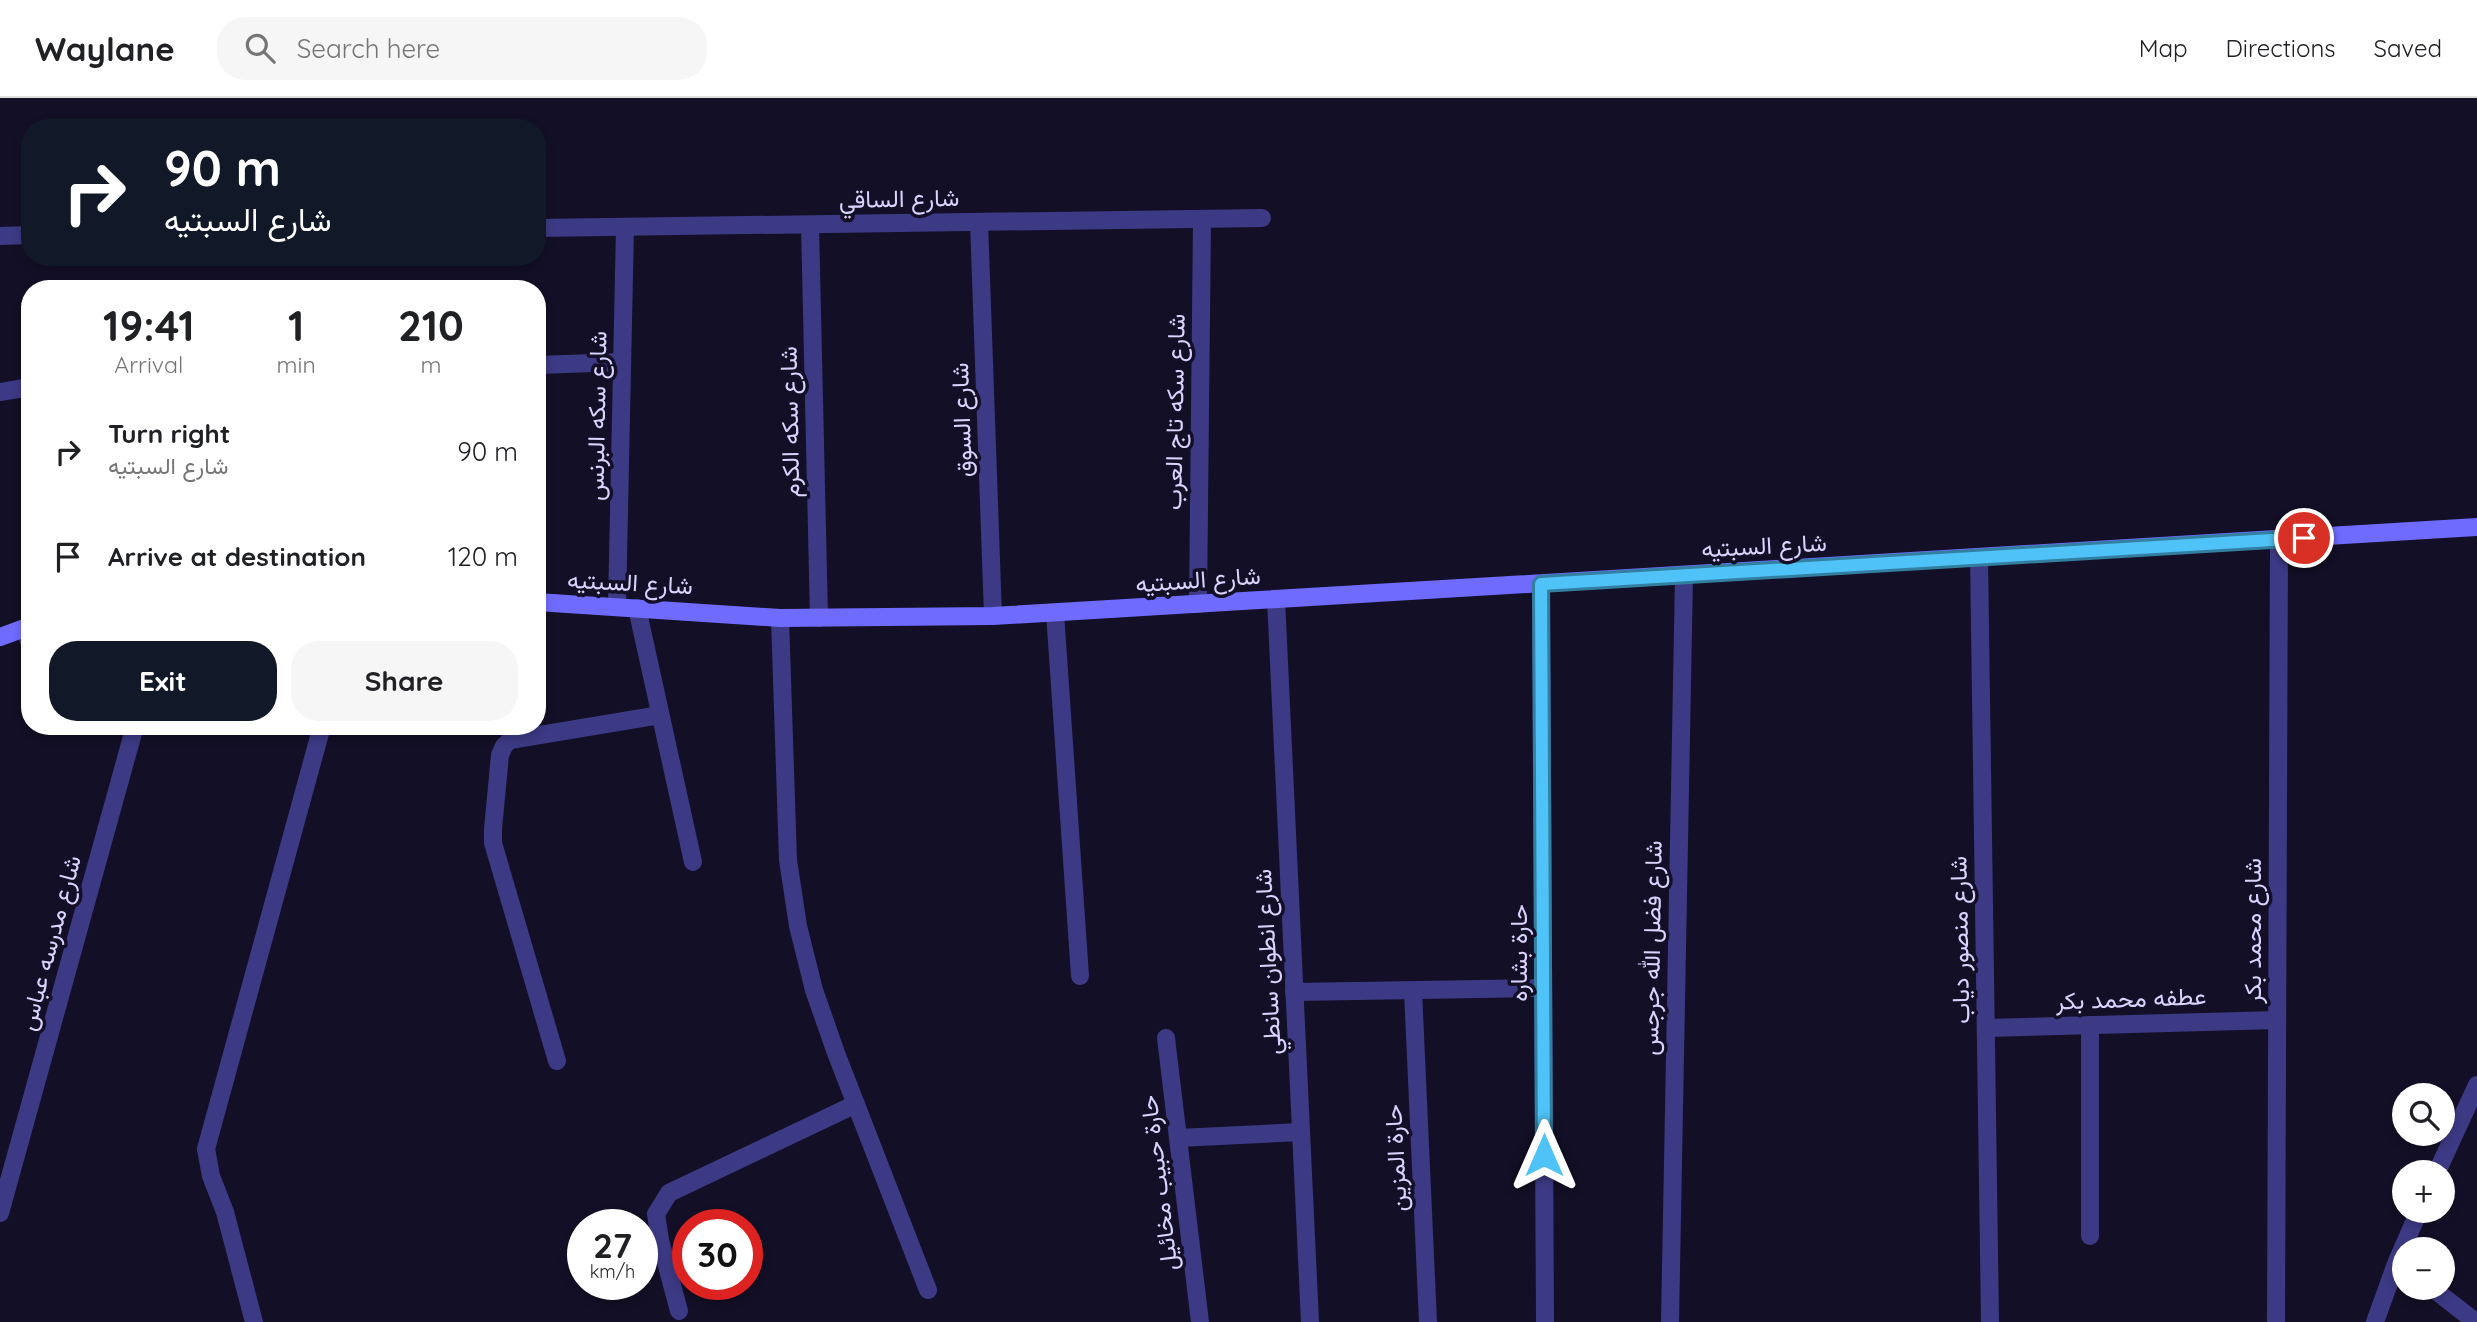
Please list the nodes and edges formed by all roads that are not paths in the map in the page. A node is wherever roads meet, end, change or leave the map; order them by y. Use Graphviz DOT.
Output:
graph roads {
  1 [pos="1262,218"];
  2 [pos="1202,219"];
  3 [pos="979,222"];
  4 [pos="810,225"];
  5 [pos="625,227"];
  6 [pos="546,228"];
  7 [pos="21,235"];
  8 [pos="0,236"];
  9 [pos="622,362"];
  10 [pos="546,365"];
  11 [pos="21,388"];
  12 [pos="0,392"];
  13 [pos="2477,527"];
  14 [pos="2279,539"];
  15 [pos="1979,558"];
  16 [pos="1684,576"];
  17 [pos="1541,584"];
  18 [pos="1276,600"];
  19 [pos="546,603"];
  20 [pos="1198,604"];
  21 [pos="617,606"];
  22 [pos="637,608"];
  23 [pos="1055,613"];
  24 [pos="993,616"];
  25 [pos="780,618"];
  26 [pos="818,618"];
  27 [pos="21,634"];
  28 [pos="0,637"];
  29 [pos="660,715"];
  30 [pos="546,734"];
  31 [pos="132,735"];
  32 [pos="320,735"];
  33 [pos="540,735"];
  34 [pos="693,862"];
  35 [pos="1080,976"];
  36 [pos="1543,988"];
  37 [pos="1413,991"];
  38 [pos="1294,992"];
  39 [pos="2277,1020"];
  40 [pos="2090,1025"];
  41 [pos="1986,1028"];
  42 [pos="1166,1038"];
  43 [pos="557,1061"];
  44 [pos="2477,1085"];
  45 [pos="856,1104"];
  46 [pos="1301,1132"];
  47 [pos="1178,1138"];
  48 [pos="2443,1160"];
  49 [pos="4,1192"];
  50 [pos="0,1213"];
  51 [pos="2090,1236"];
  52 [pos="2392,1284"];
  53 [pos="928,1290"];
  54 [pos="2448,1300"];
  55 [pos="680,1311"];
  56 [pos="254,1322"];
  57 [pos="1200,1322"];
  58 [pos="1310,1322"];
  59 [pos="1428,1322"];
  60 [pos="1545,1322"];
  61 [pos="1670,1322"];
  62 [pos="1990,1322"];
  63 [pos="2276,1322"];
  64 [pos="2375,1322"];
  65 [pos="2476,1322"];
  1 -- 2 [label="street, شارع الساقي"];
  2 -- 3 [label="street, شارع الساقي"];
  2 -- 20 [label="street, شارع سكه تاج العرب"];
  3 -- 4 [label="street, شارع الساقي"];
  3 -- 24 [label="street, شارع السوق"];
  4 -- 5 [label="street, شارع الساقي"];
  4 -- 26 [label="street, شارع سكه الكرم"];
  5 -- 6 [label="street, شارع الساقي"];
  5 -- 9 [label="street, شارع سكه البرنس"];
  7 -- 8 [label="street"];
  9 -- 10 [label="street"];
  9 -- 21 [label="street, شارع سكه البرنس"];
  11 -- 12 [label="street"];
  13 -- 14 [label="street, شارع السبتيه"];
  14 -- 15 [label="street, شارع السبتيه"];
  14 -- 39 [label="street, شارع محمد بكر"];
  15 -- 16 [label="street, شارع السبتيه"];
  15 -- 41 [label="street, شارع منصور دياب"];
  16 -- 17 [label="street, شارع السبتيه"];
  16 -- 61 [label="street, شارع فضل الله جرجس"];
  17 -- 18 [label="street, شارع السبتيه"];
  17 -- 36 [label="street, حارة بشاره"];
  18 -- 20 [label="street, شارع السبتيه"];
  18 -- 38 [label="street, شارع انطوان سانطي"];
  19 -- 21 [label="street, شارع السبتيه"];
  20 -- 23 [label="street, شارع السبتيه"];
  21 -- 22 [label="street, شارع السبتيه"];
  22 -- 25 [label="street, شارع السبتيه"];
  22 -- 29 [label="street"];
  23 -- 24 [label="street, شارع السبتيه"];
  23 -- 35 [label="street"];
  24 -- 26 [label="street, شارع السبتيه"];
  25 -- 26 [label="street, شارع السبتيه"];
  25 -- 45 [label="street"];
  27 -- 28 [label="street"];
  29 -- 30 [label="street"];
  29 -- 34 [label="street"];
  31 -- 49 [label="street, شارع مدرسه عباس"];
  32 -- 56 [label="street"];
  33 -- 43 [label="street"];
  36 -- 37 [label="street"];
  36 -- 60 [label="street, حارة بشاره"];
  37 -- 38 [label="street"];
  37 -- 59 [label="street, حارة المزين"];
  38 -- 46 [label="street, شارع انطوان سانطي"];
  39 -- 40 [label="street, عطفه محمد بكر"];
  39 -- 63 [label="street, شارع محمد بكر"];
  40 -- 41 [label="street, عطفه محمد بكر"];
  40 -- 51 [label="street"];
  41 -- 62 [label="street, شارع منصور دياب"];
  42 -- 47 [label="street, حارة حبيب مخائيل"];
  44 -- 48 [label="street"];
  45 -- 53 [label="street"];
  45 -- 55 [label="street"];
  46 -- 47 [label="street"];
  46 -- 58 [label="street, شارع انطوان سانطي"];
  47 -- 57 [label="street, حارة حبيب مخائيل"];
  49 -- 50 [label="street, شارع مدرسه عباس"];
  52 -- 64 [label="street"];
  54 -- 65 [label="street"];
}
